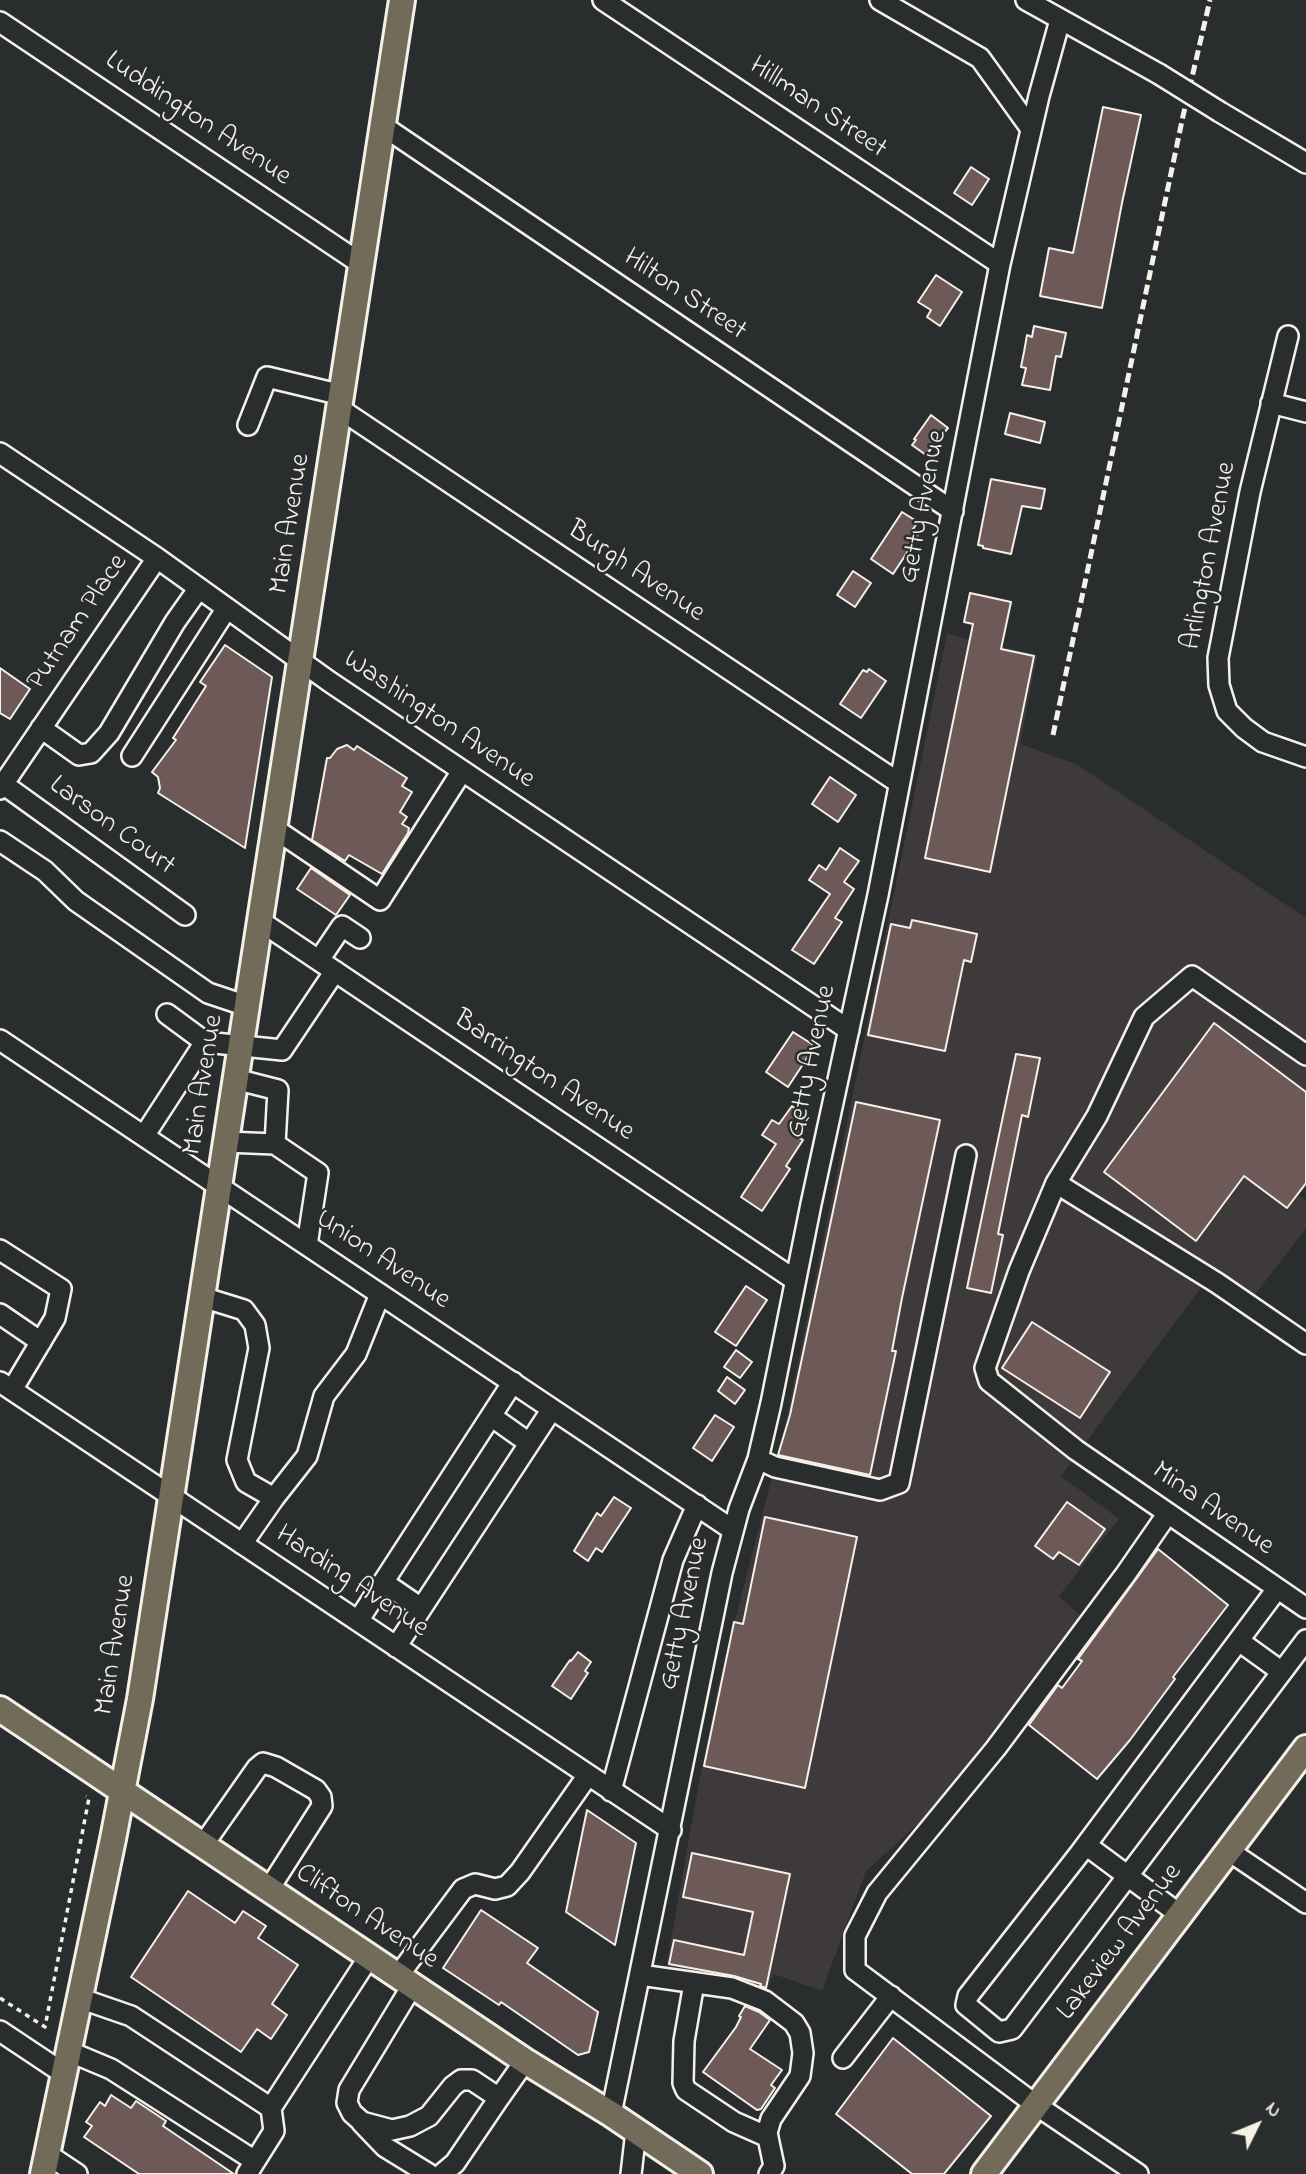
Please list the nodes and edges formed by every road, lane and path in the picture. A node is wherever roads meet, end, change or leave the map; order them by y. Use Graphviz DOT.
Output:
graph roads {
  1 [pos="402,0"];
  2 [pos="603,0"];
  3 [pos="880,0"];
  4 [pos="1026,0"];
  5 [pos="1059,20"];
  6 [pos="0,22"];
  7 [pos="383,127"];
  8 [pos="1031,129"];
  9 [pos="1306,163"];
  10 [pos="1000,264"];
  11 [pos="363,265"];
  12 [pos="1288,336"];
  13 [pos="341,402"];
  14 [pos="1271,403"];
  15 [pos="1306,412"];
  16 [pos="248,425"];
  17 [pos="0,453"];
  18 [pos="953,511"];
  19 [pos="157,558"];
  20 [pos="199,588"];
  21 [pos="227,608"];
  22 [pos="301,661"];
  23 [pos="41,728"];
  24 [pos="132,756"];
  25 [pos="1306,757"];
  26 [pos="461,771"];
  27 [pos="900,783"];
  28 [pos="2,787"];
  29 [pos="275,828"];
  30 [pos="0,841"];
  31 [pos="185,915"];
  32 [pos="260,921"];
  33 [pos="360,938"];
  34 [pos="327,966"];
  35 [pos="247,1006"];
  36 [pos="167,1014"];
  37 [pos="849,1030"];
  38 [pos="0,1040"];
  39 [pos="205,1042"];
  40 [pos="241,1046"];
  41 [pos="1306,1055"];
  42 [pos="236,1079"];
  43 [pos="144,1136"];
  44 [pos="226,1142"];
  45 [pos="275,1144"];
  46 [pos="966,1155"];
  47 [pos="1056,1183"];
  48 [pos="219,1186"];
  49 [pos="307,1245"];
  50 [pos="0,1250"];
  51 [pos="795,1280"];
  52 [pos="380,1294"];
  53 [pos="202,1297"];
  54 [pos="0,1314"];
  55 [pos="41,1342"];
  56 [pos="1306,1344"];
  57 [pos="513,1382"];
  58 [pos="6,1386"];
  59 [pos="552,1409"];
  60 [pos="491,1416"];
  61 [pos="530,1443"];
  62 [pos="758,1459"];
  63 [pos="171,1496"];
  64 [pos="274,1498"];
  65 [pos="697,1505"];
  66 [pos="1168,1513"];
  67 [pos="733,1530"];
  68 [pos="242,1544"];
  69 [pos="383,1582"];
  70 [pos="1277,1589"];
  71 [pos="421,1608"];
  72 [pos="1306,1608"];
  73 [pos="358,1621"];
  74 [pos="1306,1640"];
  75 [pos="1240,1641"];
  76 [pos="396,1647"];
  77 [pos="1282,1672"];
  78 [pos="0,1709"];
  79 [pos="1306,1748"];
  80 [pos="588,1775"];
  81 [pos="79,1791"];
  82 [pos="122,1791"];
  83 [pos="611,1791"];
  84 [pos="670,1830"];
  85 [pos="203,1845"];
  86 [pos="1086,1845"];
  87 [pos="1229,1851"];
  88 [pos="1129,1876"];
  89 [pos="269,1889"];
  90 [pos="1306,1903"];
  91 [pos="1179,1914"];
  92 [pos="369,1957"];
  93 [pos="640,1975"];
  94 [pos="405,1981"];
  95 [pos="694,1983"];
  96 [pos="891,1996"];
  97 [pos="0,1998"];
  98 [pos="79,1998"];
  99 [pos="0,2031"];
  100 [pos="843,2058"];
  101 [pos="525,2061"];
  102 [pos="66,2062"];
  103 [pos="499,2098"];
  104 [pos="1036,2105"];
  105 [pos="271,2108"];
  106 [pos="611,2114"];
  107 [pos="362,2122"];
  108 [pos="636,2131"];
  109 [pos="768,2137"];
  110 [pos="45,2164"];
  111 [pos="251,2168"];
  112 [pos="77,2174"];
  113 [pos="429,2174"];
  114 [pos="442,2174"];
  115 [pos="631,2174"];
  116 [pos="700,2174"];
  117 [pos="769,2174"];
  118 [pos="984,2174"];
  119 [pos="1138,2174"];
  1 -- 7 [label="main road, Main Avenue"];
  2 -- 10 [label="street, Hillman Street"];
  3 -- 8 [label="street"];
  4 -- 5 [label="street"];
  5 -- 8 [label="street, Getty Avenue"];
  5 -- 9 [label="street, bridge"];
  6 -- 11 [label="street, Luddington Avenue"];
  7 -- 11 [label="main road, Main Avenue"];
  7 -- 18 [label="street, Hilton Street"];
  8 -- 10 [label="street, Getty Avenue"];
  10 -- 18 [label="street, Getty Avenue"];
  11 -- 13 [label="main road, Main Avenue"];
  12 -- 14 [label="street, Arlington Avenue"];
  13 -- 16 [label="street"];
  13 -- 22 [label="main road, Main Avenue"];
  13 -- 27 [label="street, Burgh Avenue"];
  14 -- 15 [label="street"];
  14 -- 25 [label="street, Arlington Avenue"];
  17 -- 19 [label="street, Washington Avenue"];
  18 -- 27 [label="street, Getty Avenue"];
  19 -- 20 [label="street, Washington Avenue"];
  19 -- 23 [label="street, Putnam Place"];
  20 -- 21 [label="street, Washington Avenue"];
  20 -- 23 [label="street"];
  21 -- 22 [label="street, Washington Avenue"];
  21 -- 24 [label="street"];
  22 -- 26 [label="street, Washington Avenue"];
  22 -- 29 [label="main road, Main Avenue"];
  23 -- 28 [label="street, Putnam Place"];
  26 -- 29 [label="street"];
  26 -- 37 [label="street, Washington Avenue"];
  27 -- 37 [label="street, Getty Avenue"];
  28 -- 31 [label="street, Larson Court"];
  29 -- 32 [label="main road, Main Avenue"];
  30 -- 35 [label="street"];
  32 -- 34 [label="street, Barrington Avenue"];
  32 -- 35 [label="main road, Main Avenue"];
  33 -- 34 [label="street"];
  34 -- 40 [label="street"];
  34 -- 51 [label="street, Barrington Avenue"];
  35 -- 40 [label="main road, Main Avenue"];
  36 -- 39 [label="street"];
  37 -- 51 [label="street, Getty Avenue"];
  38 -- 43 [label="street, Union Avenue"];
  39 -- 40 [label="street"];
  39 -- 43 [label="street"];
  40 -- 42 [label="main road, Main Avenue"];
  41 -- 47 [label="street, Mina Avenue"];
  42 -- 44 [label="main road, Main Avenue"];
  42 -- 45 [label="street"];
  43 -- 48 [label="street, Union Avenue"];
  44 -- 45 [label="street"];
  44 -- 48 [label="main road, Main Avenue"];
  45 -- 49 [label="street"];
  46 -- 62 [label="street"];
  47 -- 56 [label="street"];
  47 -- 66 [label="street, Mina Avenue"];
  48 -- 49 [label="street, Union Avenue"];
  48 -- 53 [label="main road, Main Avenue"];
  49 -- 52 [label="street, Union Avenue"];
  50 -- 55 [label="street"];
  51 -- 62 [label="street, Getty Avenue"];
  52 -- 57 [label="street, Union Avenue"];
  52 -- 64 [label="street"];
  53 -- 63 [label="main road, Main Avenue"];
  53 -- 64 [label="street"];
  54 -- 55 [label="street"];
  55 -- 58 [label="street"];
  57 -- 59 [label="street, Union Avenue"];
  57 -- 60 [label="street"];
  58 -- 63 [label="street, Harding Avenue"];
  59 -- 61 [label="street"];
  59 -- 65 [label="street, Union Avenue"];
  60 -- 61 [label="street"];
  60 -- 69 [label="street"];
  61 -- 71 [label="street"];
  62 -- 67 [label="street, Getty Avenue"];
  63 -- 68 [label="street, Harding Avenue"];
  63 -- 82 [label="main road, Main Avenue"];
  64 -- 68 [label="street"];
  65 -- 67 [label="street, Union Avenue"];
  65 -- 83 [label="street"];
  66 -- 70 [label="street, Mina Avenue"];
  66 -- 96 [label="street"];
  67 -- 84 [label="street, Getty Avenue"];
  68 -- 73 [label="street, Harding Avenue"];
  69 -- 71 [label="street"];
  69 -- 73 [label="street"];
  70 -- 72 [label="street, Mina Avenue"];
  70 -- 75 [label="street"];
  71 -- 76 [label="street"];
  73 -- 76 [label="street, Harding Avenue"];
  74 -- 77 [label="street"];
  75 -- 77 [label="street"];
  75 -- 86 [label="street"];
  76 -- 80 [label="street, Harding Avenue"];
  77 -- 88 [label="street"];
  78 -- 82 [label="main road, Clifton Avenue"];
  79 -- 87 [label="main road, Lakeview Avenue"];
  80 -- 83 [label="street, Harding Avenue"];
  80 -- 94 [label="street"];
  81 -- 97 [label="path"];
  82 -- 85 [label="main road, Clifton Avenue"];
  82 -- 98 [label="main road, Main Avenue"];
  83 -- 84 [label="street, Harding Avenue"];
  84 -- 93 [label="street, Getty Avenue"];
  85 -- 89 [label="main road, Clifton Avenue"];
  85 -- 89 [label="street"];
  86 -- 88 [label="street"];
  86 -- 88 [label="street"];
  87 -- 90 [label="street"];
  87 -- 91 [label="main road, Lakeview Avenue"];
  88 -- 91 [label="street"];
  89 -- 92 [label="main road, Clifton Avenue"];
  91 -- 104 [label="main road, Lakeview Avenue"];
  92 -- 94 [label="main road, Clifton Avenue"];
  92 -- 105 [label="street"];
  93 -- 95 [label="street"];
  93 -- 106 [label="street, Getty Avenue"];
  94 -- 101 [label="main road, Clifton Avenue"];
  94 -- 107 [label="street"];
  95 -- 109 [label="street"];
  95 -- 109 [label="street"];
  96 -- 100 [label="street"];
  96 -- 104 [label="street"];
  98 -- 102 [label="main road, Main Avenue"];
  98 -- 105 [label="street"];
  99 -- 102 [label="street"];
  101 -- 103 [label="street"];
  101 -- 106 [label="main road, Clifton Avenue"];
  102 -- 110 [label="main road, Main Avenue"];
  102 -- 111 [label="street"];
  103 -- 107 [label="street"];
  103 -- 114 [label="street"];
  104 -- 118 [label="main road, Lakeview Avenue"];
  104 -- 119 [label="street"];
  105 -- 111 [label="street"];
  106 -- 108 [label="main road, Clifton Avenue"];
  107 -- 113 [label="street"];
  108 -- 115 [label="street"];
  108 -- 116 [label="main road, Clifton Avenue"];
  109 -- 117 [label="street"];
  110 -- 112 [label="street"];
}
